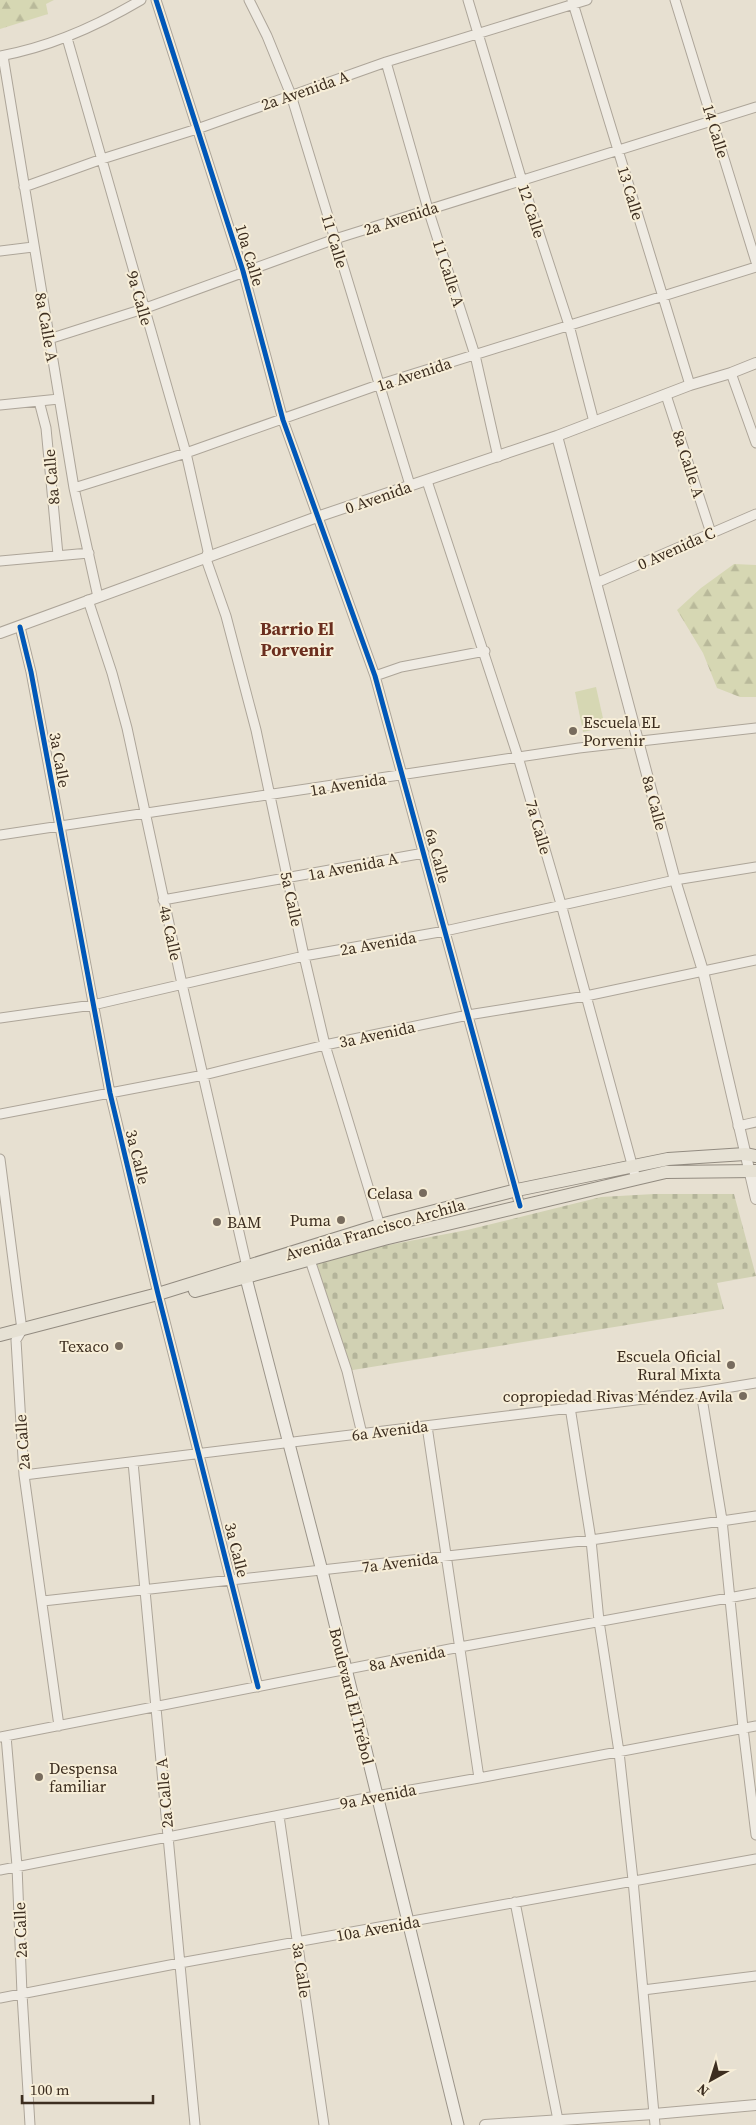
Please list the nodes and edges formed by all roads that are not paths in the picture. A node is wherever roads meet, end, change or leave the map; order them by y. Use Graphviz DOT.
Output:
graph roads {
  1 [pos="141,0"];
  2 [pos="156,0"];
  3 [pos="249,0"];
  4 [pos="468,0"];
  5 [pos="588,0"];
  6 [pos="675,0"];
  7 [pos="573,2"];
  8 [pos="477,34"];
  9 [pos="67,38"];
  10 [pos="1,56"];
  11 [pos="386,62"];
  12 [pos="290,95"];
  13 [pos="756,107"];
  14 [pos="714,121"];
  15 [pos="197,129"];
  16 [pos="618,152"];
  17 [pos="102,159"];
  18 [pos="522,180"];
  19 [pos="24,187"];
  20 [pos="428,209"];
  21 [pos="335,239"];
  22 [pos="33,247"];
  23 [pos="0,250"];
  24 [pos="756,262"];
  25 [pos="756,267"];
  26 [pos="243,272"];
  27 [pos="663,297"];
  28 [pos="143,309"];
  29 [pos="569,325"];
  30 [pos="49,339"];
  31 [pos="475,355"];
  32 [pos="756,363"];
  33 [pos="731,373"];
  34 [pos="378,385"];
  35 [pos="690,385"];
  36 [pos="666,395"];
  37 [pos="59,399"];
  38 [pos="39,401"];
  39 [pos="0,405"];
  40 [pos="283,420"];
  41 [pos="594,422"];
  42 [pos="557,436"];
  43 [pos="756,443"];
  44 [pos="186,454"];
  45 [pos="498,457"];
  46 [pos="427,481"];
  47 [pos="410,485"];
  48 [pos="74,488"];
  49 [pos="756,514"];
  50 [pos="317,517"];
  51 [pos="711,533"];
  52 [pos="89,553"];
  53 [pos="58,555"];
  54 [pos="206,559"];
  55 [pos="0,561"];
  56 [pos="596,584"];
  57 [pos="93,599"];
  58 [pos="20,627"];
  59 [pos="0,633"];
  60 [pos="485,651"];
  61 [pos="375,676"];
  62 [pos="756,728"];
  63 [pos="638,741"];
  64 [pos="518,757"];
  65 [pos="404,775"];
  66 [pos="269,796"];
  67 [pos="145,814"];
  68 [pos="59,826"];
  69 [pos="0,835"];
  70 [pos="424,852"];
  71 [pos="756,867"];
  72 [pos="288,878"];
  73 [pos="675,880"];
  74 [pos="163,900"];
  75 [pos="561,904"];
  76 [pos="445,930"];
  77 [pos="304,956"];
  78 [pos="756,960"];
  79 [pos="703,971"];
  80 [pos="182,984"];
  81 [pos="586,996"];
  82 [pos="93,1004"];
  83 [pos="468,1015"];
  84 [pos="0,1018"];
  85 [pos="325,1045"];
  86 [pos="204,1075"];
  87 [pos="110,1093"];
  88 [pos="0,1114"];
  89 [pos="756,1122"];
  90 [pos="738,1126"];
  91 [pos="750,1155"];
  92 [pos="0,1159"];
  93 [pos="753,1171"];
  94 [pos="634,1172"];
  95 [pos="517,1190"];
  96 [pos="756,1199"];
  97 [pos="520,1206"];
  98 [pos="380,1226"];
  99 [pos="384,1239"];
  100 [pos="306,1247"];
  101 [pos="310,1260"];
  102 [pos="247,1273"];
  103 [pos="159,1297"];
  104 [pos="0,1335"];
  105 [pos="19,1335"];
  106 [pos="0,1344"];
  107 [pos="756,1383"];
  108 [pos="701,1392"];
  109 [pos="570,1407"];
  110 [pos="427,1426"];
  111 [pos="362,1434"];
  112 [pos="288,1443"];
  113 [pos="200,1453"];
  114 [pos="134,1462"];
  115 [pos="24,1475"];
  116 [pos="756,1516"];
  117 [pos="722,1520"];
  118 [pos="591,1540"];
  119 [pos="446,1556"];
  120 [pos="322,1571"];
  121 [pos="232,1580"];
  122 [pos="146,1589"];
  123 [pos="756,1593"];
  124 [pos="730,1598"];
  125 [pos="43,1601"];
  126 [pos="599,1621"];
  127 [pos="460,1647"];
  128 [pos="345,1670"];
  129 [pos="258,1687"];
  130 [pos="156,1707"];
  131 [pos="59,1726"];
  132 [pos="756,1726"];
  133 [pos="743,1728"];
  134 [pos="3,1737"];
  135 [pos="619,1752"];
  136 [pos="479,1778"];
  137 [pos="376,1796"];
  138 [pos="279,1816"];
  139 [pos="756,1835"];
  140 [pos="169,1838"];
  141 [pos="756,1858"];
  142 [pos="17,1866"];
  143 [pos="0,1870"];
  144 [pos="633,1880"];
  145 [pos="515,1902"];
  146 [pos="408,1922"];
  147 [pos="298,1942"];
  148 [pos="180,1963"];
  149 [pos="756,1976"];
  150 [pos="643,1990"];
  151 [pos="22,1994"];
  152 [pos="0,1998"];
  153 [pos="756,2105"];
  154 [pos="654,2114"];
  155 [pos="558,2120"];
  156 [pos="30,2125"];
  157 [pos="195,2125"];
  158 [pos="324,2125"];
  159 [pos="458,2125"];
  160 [pos="485,2125"];
  161 [pos="655,2125"];
  1 -- 9 [label="street"];
  2 -- 15 [label="street, 10a Calle"];
  3 -- 12 [label="street, 11 Calle"];
  4 -- 8 [label="street, 12 Calle"];
  5 -- 7 [label="street, 2a Avenida A"];
  6 -- 14 [label="street, 14 Calle"];
  7 -- 8 [label="street, 2a Avenida A"];
  7 -- 16 [label="street, 13 Calle"];
  8 -- 11 [label="street, 2a Avenida A"];
  8 -- 18 [label="street, 12 Calle"];
  9 -- 10 [label="street"];
  9 -- 17 [label="street, 9a Calle"];
  10 -- 19 [label="street, 8a Calle A"];
  11 -- 12 [label="street, 2a Avenida A"];
  11 -- 20 [label="street, 11 Calle A"];
  12 -- 15 [label="street, 2a Avenida A"];
  12 -- 21 [label="street, 11 Calle"];
  13 -- 14 [label="street, 2a Avenida"];
  14 -- 16 [label="street, 2a Avenida"];
  14 -- 24 [label="street, 14 Calle"];
  15 -- 17 [label="street, 2a Avenida A"];
  15 -- 26 [label="street, 10a Calle"];
  16 -- 18 [label="street, 2a Avenida"];
  16 -- 27 [label="street, 13 Calle"];
  17 -- 19 [label="street, 2a Avenida A"];
  17 -- 28 [label="street, 9a Calle"];
  18 -- 20 [label="street, 2a Avenida"];
  18 -- 29 [label="street, 12 Calle"];
  19 -- 22 [label="street, 8a Calle A"];
  20 -- 21 [label="street, 2a Avenida"];
  20 -- 31 [label="street, 11 Calle A"];
  21 -- 26 [label="street, 2a Avenida"];
  21 -- 34 [label="street, 11 Calle"];
  22 -- 23 [label="street"];
  22 -- 30 [label="street, 8a Calle A"];
  25 -- 27 [label="street, 1a Avenida"];
  26 -- 28 [label="street, 2a Avenida"];
  26 -- 40 [label="street, 10a Calle"];
  27 -- 29 [label="street, 1a Avenida"];
  27 -- 35 [label="street, 13 Calle"];
  28 -- 30 [label="street, 2a Avenida"];
  28 -- 44 [label="street, 9a Calle"];
  29 -- 31 [label="street, 1a Avenida"];
  29 -- 41 [label="street, 12 Calle"];
  30 -- 37 [label="street, 8a Calle A"];
  31 -- 34 [label="street, 1a Avenida"];
  31 -- 45 [label="street, 11 Calle A"];
  32 -- 33 [label="street, 0 Avenida"];
  33 -- 35 [label="street, 0 Avenida"];
  33 -- 43 [label="street"];
  34 -- 40 [label="street, 1a Avenida"];
  34 -- 47 [label="street, 11 Calle"];
  35 -- 36 [label="street, 0 Avenida"];
  36 -- 41 [label="street, 0 Avenida"];
  36 -- 51 [label="street, 8a Calle A"];
  37 -- 38 [label="street"];
  37 -- 48 [label="street, 8a Calle A"];
  38 -- 39 [label="street"];
  38 -- 53 [label="street, 8a Calle"];
  40 -- 44 [label="street, 1a Avenida"];
  40 -- 50 [label="street, 10a Calle"];
  41 -- 42 [label="street, 0 Avenida"];
  42 -- 45 [label="street, 0 Avenida"];
  42 -- 56 [label="street, 8a Calle"];
  44 -- 48 [label="street, 1a Avenida"];
  44 -- 54 [label="street, 9a Calle"];
  45 -- 46 [label="street, 0 Avenida"];
  46 -- 47 [label="street, 0 Avenida"];
  46 -- 60 [label="street, 7a Calle"];
  47 -- 50 [label="street, 0 Avenida"];
  48 -- 52 [label="street, 8a Calle A"];
  49 -- 51 [label="street, 0 Avenida C"];
  50 -- 54 [label="street, 0 Avenida"];
  50 -- 61 [label="street, 6a Calle"];
  51 -- 56 [label="street, 0 Avenida C"];
  52 -- 53 [label="street"];
  52 -- 57 [label="street, 8a Calle A"];
  53 -- 55 [label="street"];
  54 -- 57 [label="street, 0 Avenida"];
  54 -- 66 [label="street, 5a Calle"];
  56 -- 63 [label="street, 8a Calle"];
  57 -- 58 [label="street, 0 Avenida"];
  57 -- 67 [label="street, 4a Calle"];
  58 -- 59 [label="street, 0 Avenida"];
  58 -- 68 [label="street, 3a Calle"];
  60 -- 61 [label="street"];
  60 -- 64 [label="street, 7a Calle"];
  61 -- 65 [label="street, 6a Calle"];
  62 -- 63 [label="street, 1a Avenida"];
  63 -- 64 [label="street, 1a Avenida"];
  63 -- 73 [label="street, 8a Calle"];
  64 -- 65 [label="street, 1a Avenida"];
  64 -- 75 [label="street, 7a Calle"];
  65 -- 66 [label="street, 1a Avenida"];
  65 -- 70 [label="street, 6a Calle"];
  66 -- 67 [label="street, 1a Avenida"];
  66 -- 72 [label="street, 5a Calle"];
  67 -- 68 [label="street, 1a Avenida"];
  67 -- 74 [label="street, 4a Calle"];
  68 -- 69 [label="street, 1a Avenida"];
  68 -- 82 [label="street, 3a Calle"];
  70 -- 72 [label="street, 1a Avenida A"];
  70 -- 76 [label="street, 6a Calle"];
  71 -- 73 [label="street, 2a Avenida"];
  72 -- 74 [label="street, 1a Avenida A"];
  72 -- 77 [label="street, 5a Calle"];
  73 -- 75 [label="street, 2a Avenida"];
  73 -- 79 [label="street, 8a Calle"];
  74 -- 80 [label="street, 4a Calle"];
  75 -- 76 [label="street, 2a Avenida"];
  75 -- 81 [label="street, 7a Calle"];
  76 -- 77 [label="street, 2a Avenida"];
  76 -- 83 [label="street, 6a Calle"];
  77 -- 80 [label="street, 2a Avenida"];
  77 -- 85 [label="street, 5a Calle"];
  78 -- 79 [label="street, 3a Avenida"];
  79 -- 81 [label="street, 3a Avenida"];
  79 -- 90 [label="street, 8a Calle"];
  80 -- 82 [label="street, 2a Avenida"];
  80 -- 86 [label="street, 4a Calle"];
  81 -- 83 [label="street, 3a Avenida"];
  81 -- 94 [label="street, 7a Calle"];
  82 -- 84 [label="street, 2a Avenida"];
  82 -- 87 [label="street, 3a Calle"];
  83 -- 85 [label="street, 3a Avenida"];
  83 -- 95 [label="street, 6a Calle"];
  85 -- 86 [label="street, 3a Avenida"];
  85 -- 98 [label="street, 5a Calle"];
  86 -- 87 [label="street, 3a Avenida"];
  86 -- 102 [label="street, 4a Calle"];
  87 -- 88 [label="street, 3a Avenida"];
  87 -- 103 [label="street, 3a Calle"];
  89 -- 90 [label="street"];
  90 -- 91 [label="street, 8a Calle"];
  91 -- 93 [label="street, 8a Calle"];
  91 -- 94 [label="main road, Avenida Francisco Archila"];
  92 -- 105 [label="street, 2a Calle"];
  93 -- 94 [label="main road, Avenida Francisco Archila"];
  93 -- 96 [label="street, 8a Calle"];
  94 -- 95 [label="main road, Avenida Francisco Archila"];
  94 -- 97 [label="main road, Avenida Francisco Archila"];
  95 -- 97 [label="street, 6a Calle"];
  95 -- 98 [label="main road, Avenida Francisco Archila"];
  97 -- 99 [label="main road, Avenida Francisco Archila"];
  98 -- 99 [label="street, 5a Calle"];
  98 -- 100 [label="main road, Avenida Francisco Archila"];
  99 -- 101 [label="main road, Avenida Francisco Archila"];
  100 -- 101 [label="street"];
  100 -- 102 [label="main road, Avenida Francisco Archila"];
  101 -- 102 [label="main road, Avenida Francisco Archila"];
  101 -- 111 [label="street"];
  102 -- 103 [label="main road, Avenida Francisco Archila"];
  102 -- 112 [label="main road, Boulevard El Trébol"];
  103 -- 105 [label="main road, Avenida Francisco Archila"];
  103 -- 113 [label="street, 3a Calle"];
  104 -- 105 [label="main road, Avenida Francisco Archila"];
  105 -- 106 [label="main road, Avenida Francisco Archila"];
  105 -- 115 [label="street, 2a Calle"];
  107 -- 108 [label="street, 6a Avenida"];
  108 -- 109 [label="street, 6a Avenida"];
  108 -- 117 [label="street"];
  109 -- 110 [label="street, 6a Avenida"];
  109 -- 118 [label="street"];
  110 -- 111 [label="street, 6a Avenida"];
  110 -- 119 [label="street"];
  111 -- 112 [label="street, 6a Avenida"];
  112 -- 113 [label="street, 6a Avenida"];
  112 -- 120 [label="main road, Boulevard El Trébol"];
  113 -- 114 [label="street, 6a Avenida"];
  113 -- 121 [label="street, 3a Calle"];
  114 -- 115 [label="street, 6a Avenida"];
  114 -- 122 [label="street, 2a Calle A"];
  115 -- 125 [label="street, 2a Calle"];
  116 -- 117 [label="street, 7a Avenida"];
  117 -- 118 [label="street, 7a Avenida"];
  117 -- 124 [label="street"];
  118 -- 119 [label="street, 7a Avenida"];
  118 -- 126 [label="street"];
  119 -- 120 [label="street, 7a Avenida"];
  119 -- 127 [label="street"];
  120 -- 121 [label="street, 7a Avenida"];
  120 -- 128 [label="main road, Boulevard El Trébol"];
  121 -- 122 [label="street, 7a Avenida"];
  121 -- 129 [label="street, 3a Calle"];
  122 -- 125 [label="street, 7a Avenida"];
  122 -- 130 [label="street, 2a Calle A"];
  123 -- 124 [label="street, 8a Avenida"];
  124 -- 126 [label="street, 8a Avenida"];
  124 -- 133 [label="street"];
  125 -- 131 [label="street, 2a Calle"];
  126 -- 127 [label="street, 8a Avenida"];
  126 -- 135 [label="street"];
  127 -- 128 [label="street, 8a Avenida"];
  127 -- 136 [label="street"];
  128 -- 129 [label="street, 8a Avenida"];
  128 -- 137 [label="main road, Boulevard El Trébol"];
  129 -- 130 [label="street, 8a Avenida"];
  130 -- 131 [label="street, 8a Avenida"];
  130 -- 140 [label="street, 2a Calle A"];
  131 -- 134 [label="street, 8a Avenida"];
  132 -- 133 [label="street, 9a Avenida"];
  133 -- 135 [label="street, 9a Avenida"];
  133 -- 139 [label="street"];
  134 -- 142 [label="street, 2a Calle"];
  135 -- 136 [label="street, 9a Avenida"];
  135 -- 144 [label="street"];
  136 -- 137 [label="street, 9a Avenida"];
  137 -- 138 [label="street, 9a Avenida"];
  137 -- 146 [label="main road, Boulevard El Trébol"];
  138 -- 140 [label="street, 9a Avenida"];
  138 -- 147 [label="street, 3a Calle"];
  140 -- 142 [label="street, 9a Avenida"];
  140 -- 148 [label="street, 2a Calle A"];
  141 -- 144 [label="street, 10a Avenida"];
  142 -- 143 [label="street, 9a Avenida"];
  142 -- 151 [label="street, 2a Calle"];
  144 -- 145 [label="street, 10a Avenida"];
  144 -- 150 [label="street"];
  145 -- 146 [label="street, 10a Avenida"];
  145 -- 155 [label="street"];
  146 -- 147 [label="street, 10a Avenida"];
  146 -- 159 [label="main road, Boulevard El Trébol"];
  147 -- 148 [label="street, 10a Avenida"];
  147 -- 158 [label="street, 3a Calle"];
  148 -- 151 [label="street, 10a Avenida"];
  148 -- 157 [label="street, 2a Calle A"];
  149 -- 150 [label="street"];
  150 -- 154 [label="street"];
  151 -- 152 [label="street, 10a Avenida"];
  151 -- 156 [label="street, 2a Calle"];
  153 -- 154 [label="street"];
  154 -- 155 [label="street"];
  154 -- 161 [label="street"];
  155 -- 160 [label="street"];
}
